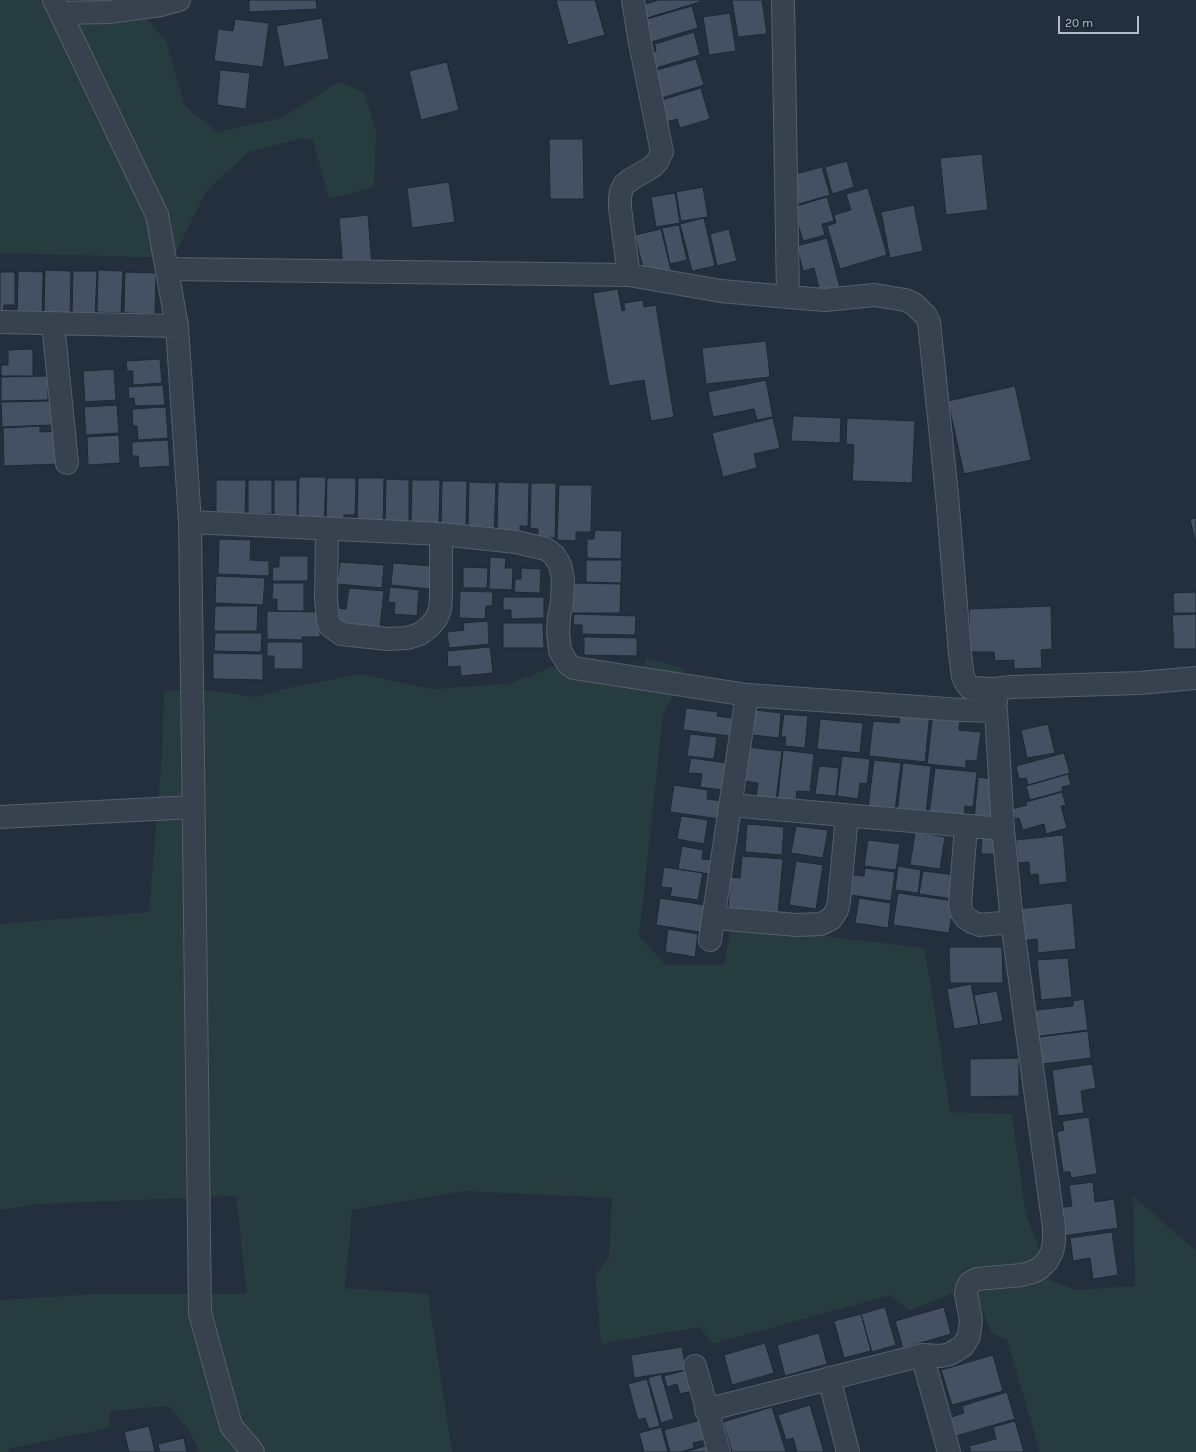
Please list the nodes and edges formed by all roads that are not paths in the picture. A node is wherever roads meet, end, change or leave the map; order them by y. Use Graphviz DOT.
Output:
graph roads {
  1 [pos="179,0"];
  2 [pos="633,0"];
  3 [pos="783,0"];
  4 [pos="57,6"];
  5 [pos="167,269"];
  6 [pos="629,275"];
  7 [pos="788,297"];
  8 [pos="0,322"];
  9 [pos="53,323"];
  10 [pos="177,326"];
  11 [pos="67,464"];
  12 [pos="190,522"];
  13 [pos="327,529"];
  14 [pos="441,534"];
  15 [pos="1196,678"];
  16 [pos="995,689"];
  17 [pos="747,695"];
  18 [pos="996,710"];
  19 [pos="193,806"];
  20 [pos="730,806"];
  21 [pos="847,816"];
  22 [pos="0,817"];
  23 [pos="966,826"];
  24 [pos="1003,829"];
  25 [pos="714,918"];
  26 [pos="1012,922"];
  27 [pos="710,940"];
  28 [pos="922,1355"];
  29 [pos="695,1366"];
  30 [pos="829,1378"];
  31 [pos="706,1410"];
  32 [pos="253,1452"];
  33 [pos="718,1452"];
  34 [pos="848,1452"];
  35 [pos="949,1452"];
  1 -- 4 [label="street"];
  2 -- 6 [label="street"];
  3 -- 7 [label="street"];
  4 -- 5 [label="street"];
  5 -- 6 [label="street"];
  5 -- 10 [label="street"];
  6 -- 7 [label="street"];
  7 -- 16 [label="street"];
  8 -- 9 [label="street"];
  9 -- 10 [label="street"];
  9 -- 11 [label="street"];
  10 -- 12 [label="street"];
  12 -- 13 [label="street"];
  12 -- 19 [label="street"];
  13 -- 14 [label="street"];
  13 -- 14 [label="street"];
  14 -- 17 [label="street"];
  15 -- 16 [label="street"];
  16 -- 18 [label="street"];
  17 -- 18 [label="street"];
  17 -- 20 [label="street"];
  18 -- 24 [label="street"];
  19 -- 22 [label="street"];
  19 -- 32 [label="street"];
  20 -- 21 [label="street"];
  20 -- 25 [label="street"];
  21 -- 23 [label="street"];
  21 -- 25 [label="street"];
  23 -- 24 [label="street"];
  23 -- 26 [label="street"];
  24 -- 26 [label="street"];
  25 -- 27 [label="street"];
  26 -- 28 [label="street"];
  28 -- 30 [label="street"];
  28 -- 35 [label="street"];
  29 -- 31 [label="street"];
  30 -- 31 [label="street"];
  30 -- 34 [label="street"];
  31 -- 33 [label="street"];
}
